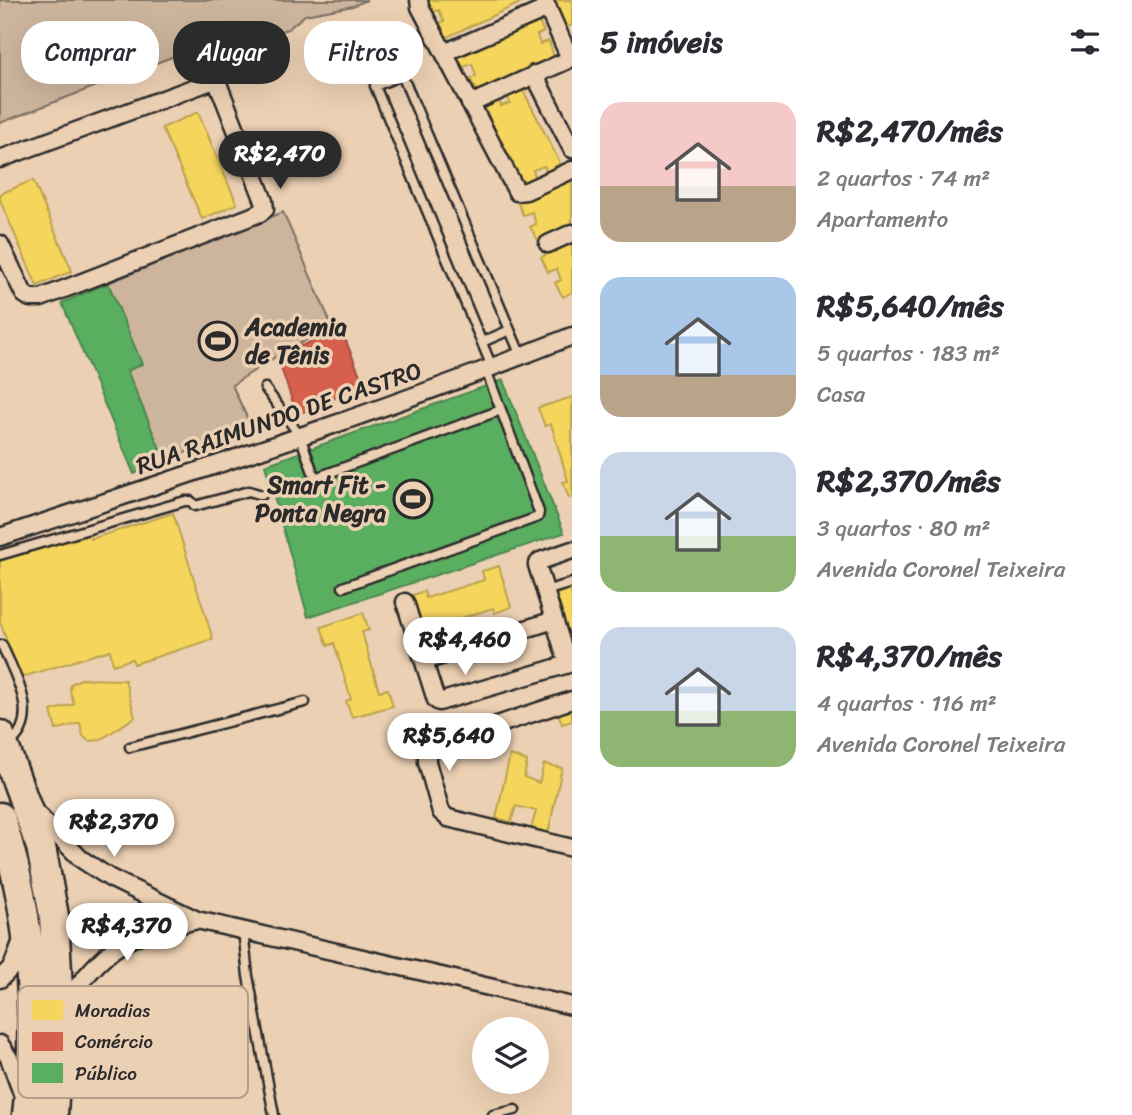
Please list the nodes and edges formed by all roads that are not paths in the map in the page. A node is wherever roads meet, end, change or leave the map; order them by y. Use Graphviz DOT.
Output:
graph roads {
  1 [pos="419,0"];
  2 [pos="546,4"];
  3 [pos="444,53"];
  4 [pos="534,74"];
  5 [pos="470,104"];
  6 [pos="572,149"];
  7 [pos="0,159"];
  8 [pos="572,170"];
  9 [pos="572,233"];
  10 [pos="0,244"];
  11 [pos="548,244"];
  12 [pos="510,330"];
  13 [pos="572,336"];
  14 [pos="482,342"];
  15 [pos="521,356"];
  16 [pos="489,369"];
  17 [pos="265,388"];
  18 [pos="501,410"];
  19 [pos="300,436"];
  20 [pos="262,495"];
  21 [pos="0,537"];
  22 [pos="572,550"];
  23 [pos="0,555"];
  24 [pos="572,583"];
  25 [pos="343,587"];
  26 [pos="545,591"];
  27 [pos="405,601"];
  28 [pos="554,620"];
  29 [pos="2,645"];
  30 [pos="425,661"];
  31 [pos="570,664"];
  32 [pos="572,700"];
  33 [pos="305,702"];
  34 [pos="2,741"];
  35 [pos="130,747"];
  36 [pos="26,803"];
  37 [pos="0,817"];
  38 [pos="572,848"];
  39 [pos="197,920"];
  40 [pos="27,925"];
  41 [pos="243,930"];
  42 [pos="0,979"];
  43 [pos="32,986"];
  44 [pos="59,986"];
  45 [pos="79,986"];
  46 [pos="572,1006"];
  47 [pos="0,1044"];
  48 [pos="18,1079"];
  49 [pos="27,1098"];
  50 [pos="515,1110"];
  51 [pos="35,1114"];
  52 [pos="274,1115"];
  53 [pos="493,1115"];
  1 -- 3 [label="street"];
  2 -- 3 [label="street"];
  2 -- 4 [label="street"];
  3 -- 5 [label="street"];
  4 -- 5 [label="street"];
  4 -- 6 [label="street"];
  5 -- 8 [label="street"];
  7 -- 10 [label="street"];
  9 -- 11 [label="street"];
  12 -- 14 [label="lane"];
  12 -- 14 [label="lane"];
  12 -- 15 [label="lane"];
  13 -- 15 [label="street, RUA RAIMUNDO DE CASTRO"];
  14 -- 16 [label="lane"];
  15 -- 16 [label="street, RUA RAIMUNDO DE CASTRO"];
  16 -- 18 [label="lane"];
  16 -- 19 [label="street, RUA RAIMUNDO DE CASTRO"];
  17 -- 19 [label="lane"];
  18 -- 19 [label="lane"];
  18 -- 25 [label="lane"];
  19 -- 21 [label="street, RUA RAIMUNDO DE CASTRO"];
  20 -- 23 [label="lane"];
  22 -- 26 [label="street"];
  24 -- 26 [label="lane"];
  26 -- 28 [label="street"];
  27 -- 30 [label="street"];
  28 -- 30 [label="street"];
  28 -- 31 [label="street"];
  29 -- 34 [label="lane"];
  30 -- 31 [label="street"];
  32 -- 38 [label="street"];
  33 -- 35 [label="lane"];
  34 -- 36 [label="highway"];
  36 -- 39 [label="street"];
  36 -- 44 [label="highway"];
  37 -- 40 [label="highway"];
  39 -- 41 [label="street"];
  39 -- 45 [label="street"];
  40 -- 42 [label="street"];
  40 -- 43 [label="highway"];
  41 -- 46 [label="street"];
  41 -- 52 [label="lane"];
  47 -- 48 [label="street"];
  49 -- 51 [label="street"];
  50 -- 53 [label="lane"];
}
